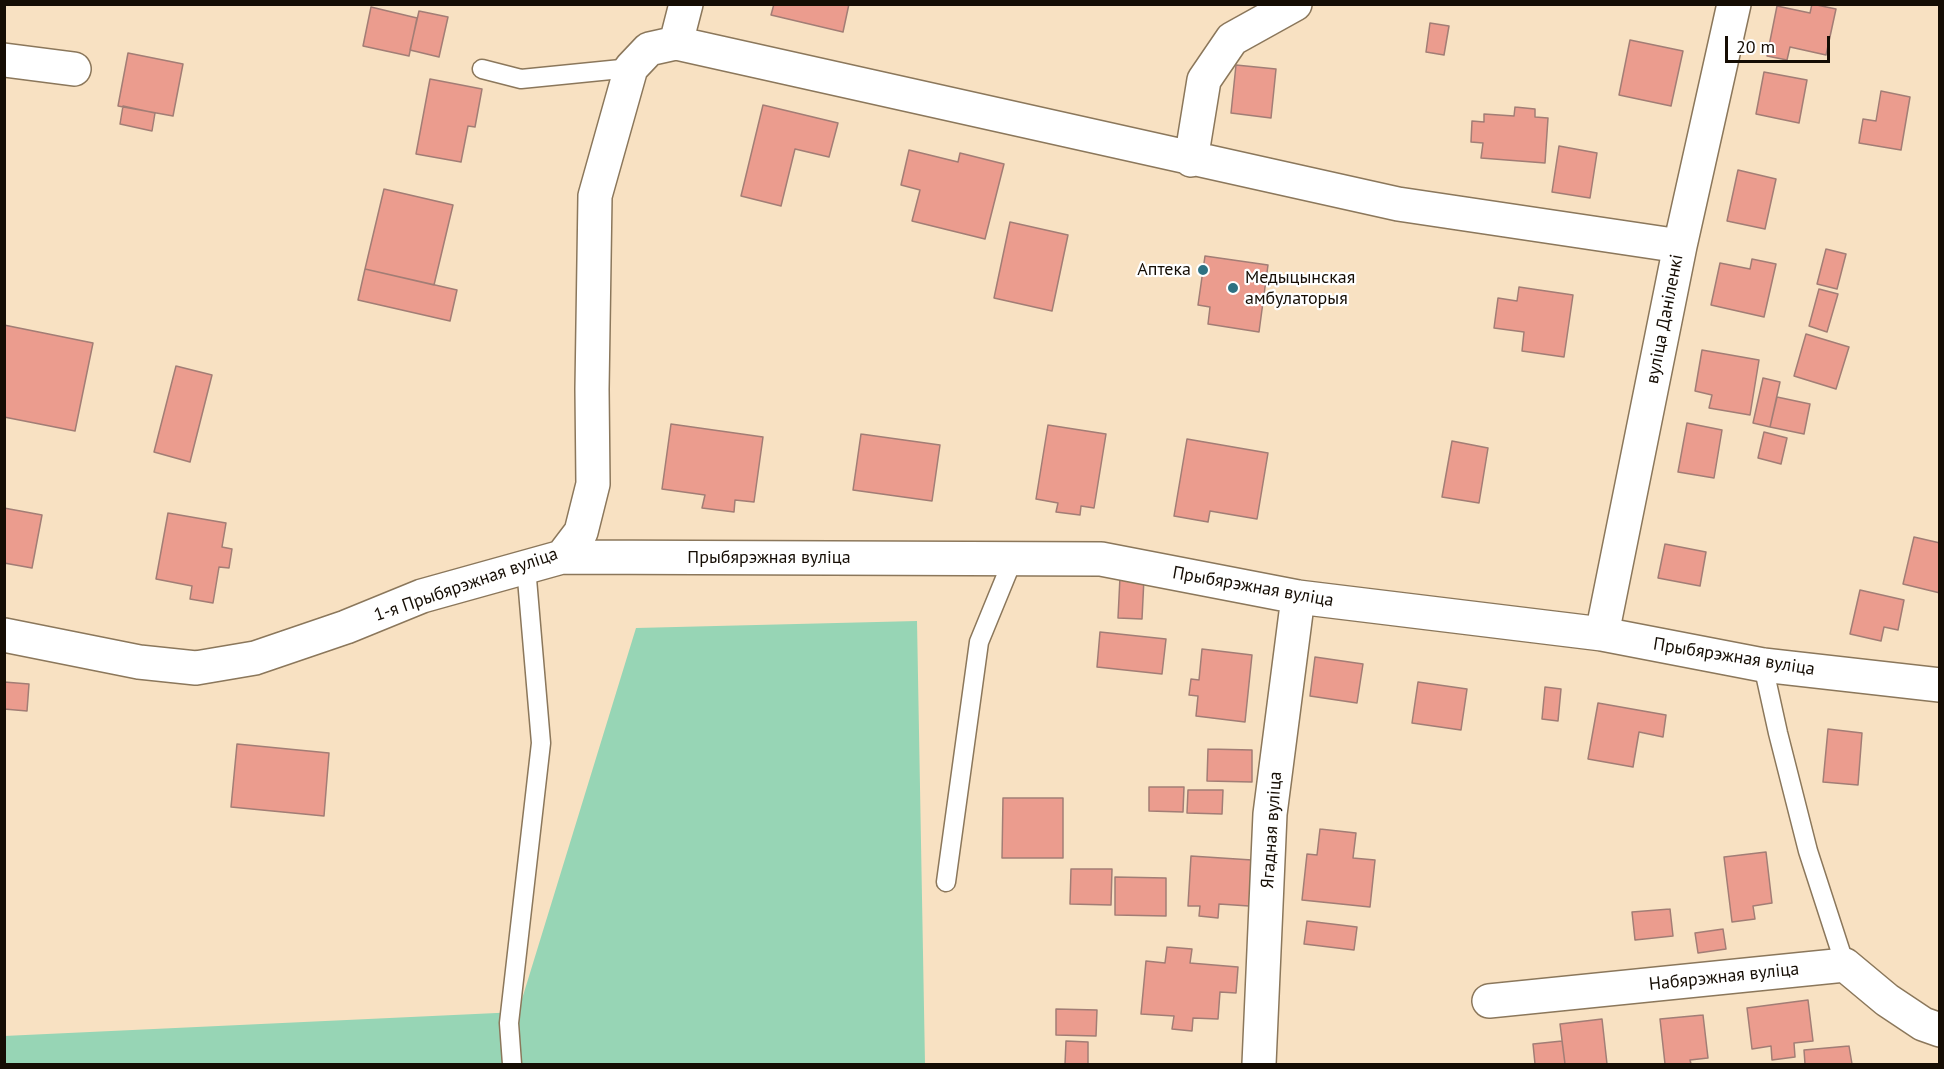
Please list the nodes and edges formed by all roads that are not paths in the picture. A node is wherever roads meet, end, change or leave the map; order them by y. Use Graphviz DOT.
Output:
graph roads {
  1 [pos="686,4"];
  2 [pos="1295,4"];
  3 [pos="1734,4"];
  4 [pos="676,43"];
  5 [pos="4,60"];
  6 [pos="631,68"];
  7 [pos="74,69"];
  8 [pos="482,69"];
  9 [pos="1191,160"];
  10 [pos="1680,246"];
  11 [pos="561,557"];
  12 [pos="1013,559"];
  13 [pos="526,567"];
  14 [pos="1298,597"];
  15 [pos="1602,634"];
  16 [pos="4,635"];
  17 [pos="1763,665"];
  18 [pos="1940,684"];
  19 [pos="946,882"];
  20 [pos="1845,965"];
  21 [pos="1489,1001"];
  22 [pos="1940,1030"];
  23 [pos="512,1065"];
  24 [pos="1259,1065"];
  1 -- 4 [label="street"];
  2 -- 9 [label="street"];
  3 -- 10 [label="street, вуліца Даніленкі"];
  4 -- 6 [label="street"];
  4 -- 9 [label="street"];
  5 -- 7 [label="street"];
  6 -- 8 [label="lane"];
  6 -- 11 [label="street, 1-я Прыбярэжная вуліца"];
  9 -- 10 [label="street"];
  10 -- 15 [label="street, вуліца Даніленкі"];
  11 -- 12 [label="street, Прыбярэжная вуліца"];
  11 -- 13 [label="street, 1-я Прыбярэжная вуліца"];
  12 -- 14 [label="street, Прыбярэжная вуліца"];
  12 -- 19 [label="lane"];
  13 -- 16 [label="street, 1-я Прыбярэжная вуліца"];
  13 -- 23 [label="lane"];
  14 -- 15 [label="street, Прыбярэжная вуліца"];
  14 -- 24 [label="street, Ягадная вуліца"];
  15 -- 17 [label="street, Прыбярэжная вуліца"];
  17 -- 18 [label="street, Прыбярэжная вуліца"];
  17 -- 20 [label="lane"];
  20 -- 21 [label="street, Набярэжная вуліца"];
  20 -- 22 [label="street"];
}
